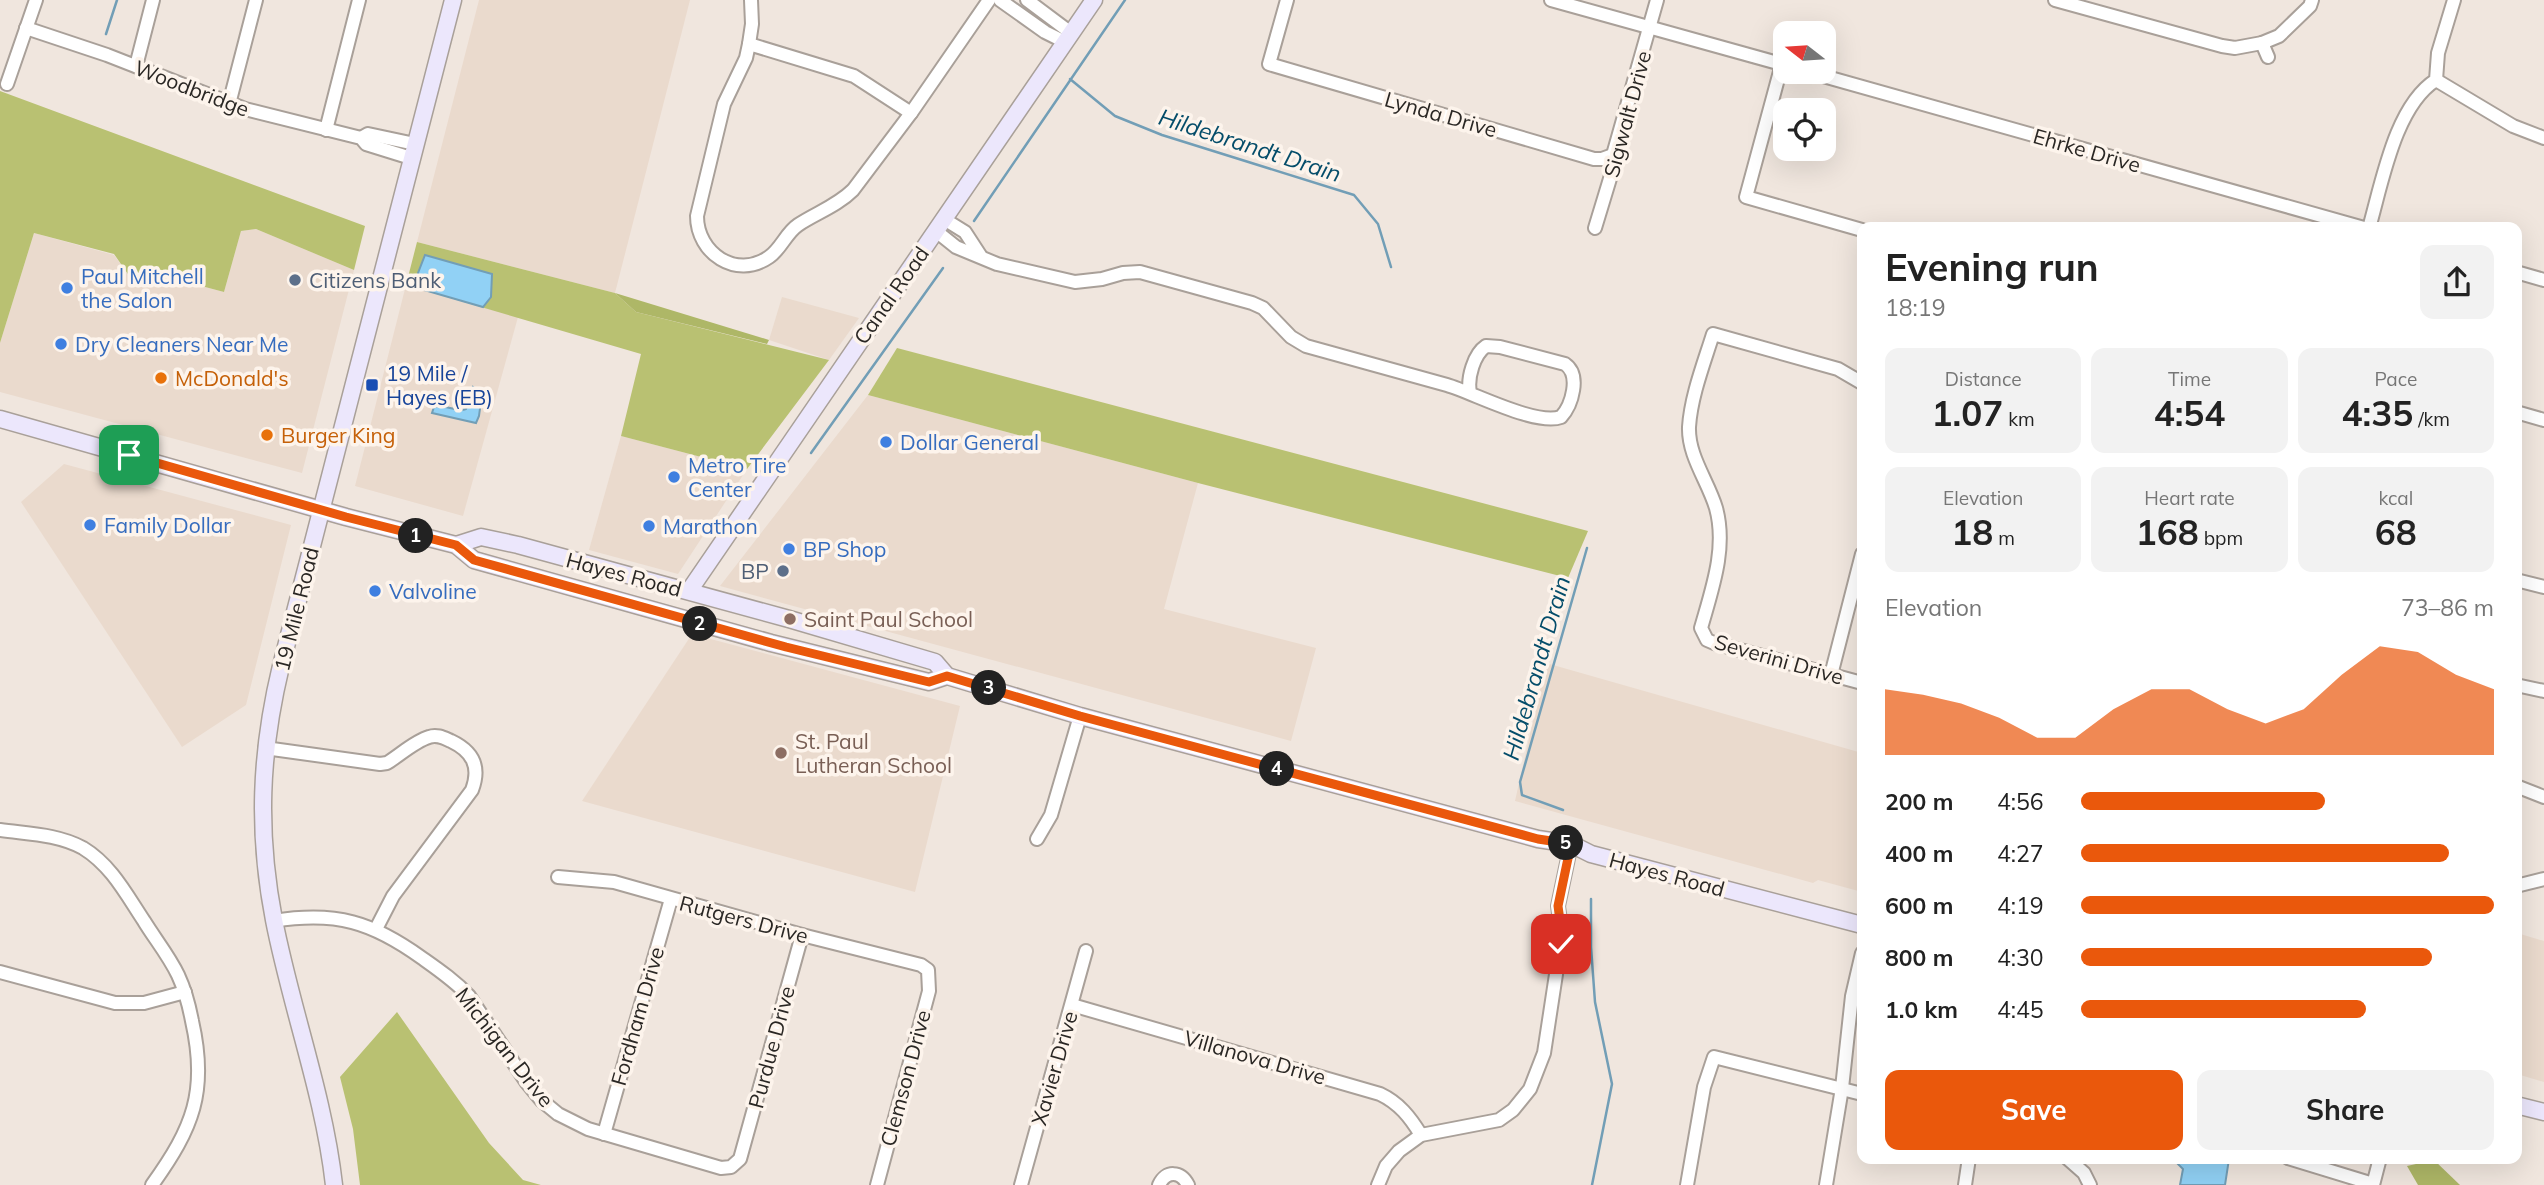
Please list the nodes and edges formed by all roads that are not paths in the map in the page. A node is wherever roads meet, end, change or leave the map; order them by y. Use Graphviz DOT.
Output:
graph roads {
  1 [pos="36,0"];
  2 [pos="153,0"];
  3 [pos="256,0"];
  4 [pos="359,0"];
  5 [pos="453,0"];
  6 [pos="751,0"];
  7 [pos="989,0"];
  8 [pos="1000,0"];
  9 [pos="1027,0"];
  10 [pos="1094,0"];
  11 [pos="1287,0"];
  12 [pos="1551,0"];
  13 [pos="1657,0"];
  14 [pos="2055,0"];
  15 [pos="2312,0"];
  16 [pos="2454,0"];
  17 [pos="1650,27"];
  18 [pos="26,28"];
  19 [pos="1068,37"];
  20 [pos="2262,43"];
  21 [pos="749,44"];
  22 [pos="2268,57"];
  23 [pos="1773,61"];
  24 [pos="136,66"];
  25 [pos="1836,79"];
  26 [pos="2436,80"];
  27 [pos="7,83"];
  28 [pos="1778,84"];
  29 [pos="229,104"];
  30 [pos="911,113"];
  31 [pos="326,130"];
  32 [pos="2544,138"];
  33 [pos="413,151"];
  34 [pos="1613,155"];
  35 [pos="2345,222"];
  36 [pos="2368,222"];
  37 [pos="940,225"];
  38 [pos="1595,228"];
  39 [pos="1857,229"];
  40 [pos="2522,274"];
  41 [pos="2544,280"];
  42 [pos="1857,380"];
  43 [pos="1470,392"];
  44 [pos="2522,414"];
  45 [pos="0,419"];
  46 [pos="2544,420"];
  47 [pos="321,510"];
  48 [pos="456,545"];
  49 [pos="606,568"];
  50 [pos="1857,574"];
  51 [pos="2522,582"];
  52 [pos="2544,587"];
  53 [pos="689,591"];
  54 [pos="594,595"];
  55 [pos="789,619"];
  56 [pos="771,643"];
  57 [pos="1831,675"];
  58 [pos="947,676"];
  59 [pos="1857,682"];
  60 [pos="2522,686"];
  61 [pos="2544,691"];
  62 [pos="1080,716"];
  63 [pos="265,748"];
  64 [pos="2522,788"];
  65 [pos="2544,797"];
  66 [pos="0,830"];
  67 [pos="1037,839"];
  68 [pos="1571,844"];
  69 [pos="558,877"];
  70 [pos="2544,879"];
  71 [pos="2522,884"];
  72 [pos="671,899"];
  73 [pos="274,920"];
  74 [pos="1857,924"];
  75 [pos="376,929"];
  76 [pos="802,935"];
  77 [pos="1086,951"];
  78 [pos="928,970"];
  79 [pos="0,972"];
  80 [pos="1857,974"];
  81 [pos="186,992"];
  82 [pos="1072,1005"];
  83 [pos="1842,1088"];
  84 [pos="1857,1092"];
  85 [pos="2522,1106"];
  86 [pos="2544,1112"];
  87 [pos="604,1134"];
  88 [pos="1421,1135"];
  89 [pos="740,1159"];
  90 [pos="1968,1164"];
  91 [pos="2074,1164"];
  92 [pos="2308,1164"];
  93 [pos="2378,1164"];
  94 [pos="2373,1184"];
  95 [pos="152,1185"];
  96 [pos="334,1185"];
  97 [pos="877,1185"];
  98 [pos="1021,1185"];
  99 [pos="1159,1185"];
  100 [pos="1188,1185"];
  101 [pos="1378,1185"];
  102 [pos="1688,1185"];
  103 [pos="1826,1185"];
  104 [pos="1965,1185"];
  105 [pos="2090,1185"];
  1 -- 18 [label="street"];
  2 -- 24 [label="street"];
  3 -- 29 [label="street"];
  4 -- 31 [label="street"];
  5 -- 33 [label="street, 19 Mile Road"];
  6 -- 21 [label="street"];
  7 -- 30 [label="street"];
  8 -- 19 [label="street"];
  9 -- 19 [label="street"];
  10 -- 19 [label="street, Canal Road"];
  11 -- 34 [label="street, Lynda Drive"];
  12 -- 17 [label="street"];
  13 -- 17 [label="street, Sigwalt Drive"];
  14 -- 20 [label="street"];
  15 -- 20 [label="street"];
  16 -- 26 [label="street"];
  17 -- 23 [label="street"];
  17 -- 34 [label="street, Sigwalt Drive"];
  18 -- 24 [label="street, Woodbridge"];
  18 -- 27 [label="street"];
  19 -- 37 [label="street, Canal Road"];
  20 -- 22 [label="street"];
  21 -- 30 [label="street"];
  21 -- 30 [label="street"];
  24 -- 29 [label="street, Woodbridge"];
  25 -- 35 [label="street, Ehrke Drive"];
  26 -- 32 [label="street"];
  26 -- 36 [label="street"];
  28 -- 39 [label="street"];
  29 -- 31 [label="street, Woodbridge"];
  31 -- 33 [label="street, Woodbridge"];
  33 -- 47 [label="street, 19 Mile Road"];
  34 -- 38 [label="street, Sigwalt Drive"];
  37 -- 43 [label="street"];
  37 -- 53 [label="street, Canal Road"];
  40 -- 41 [label="street"];
  42 -- 57 [label="street, Severini Drive"];
  43 -- 43 [label="street"];
  44 -- 46 [label="street"];
  45 -- 47 [label="street, Hayes Road"];
  47 -- 48 [label="street, Hayes Road"];
  47 -- 63 [label="street, 19 Mile Road"];
  48 -- 49 [label="street, Hayes Road"];
  48 -- 54 [label="street, Hayes Road"];
  49 -- 53 [label="street, Hayes Road"];
  49 -- 54 [label="street"];
  50 -- 57 [label="street"];
  51 -- 52 [label="street"];
  53 -- 55 [label="street, Hayes Road"];
  54 -- 56 [label="street, Hayes Road"];
  55 -- 56 [label="street"];
  55 -- 58 [label="street, Hayes Road"];
  56 -- 58 [label="street, Hayes Road"];
  57 -- 59 [label="street, Severini Drive"];
  58 -- 62 [label="street, Hayes Road"];
  60 -- 61 [label="street"];
  62 -- 67 [label="street"];
  62 -- 68 [label="street, Hayes Road"];
  63 -- 73 [label="street, 19 Mile Road"];
  63 -- 75 [label="street"];
  64 -- 65 [label="street"];
  66 -- 81 [label="street"];
  68 -- 74 [label="street, Hayes Road"];
  68 -- 88 [label="street"];
  69 -- 72 [label="street, Rutgers Drive"];
  70 -- 71 [label="street"];
  72 -- 76 [label="street, Rutgers Drive"];
  72 -- 87 [label="street, Fordham Drive"];
  73 -- 75 [label="street, Michigan Drive"];
  73 -- 96 [label="street, 19 Mile Road"];
  75 -- 87 [label="street, Michigan Drive"];
  76 -- 78 [label="street, Rutgers Drive"];
  76 -- 89 [label="street, Purdue Drive"];
  77 -- 82 [label="street, Xavier Drive"];
  78 -- 97 [label="street, Clemson Drive"];
  79 -- 81 [label="street"];
  80 -- 83 [label="street"];
  81 -- 95 [label="street"];
  82 -- 88 [label="street, Villanova Drive"];
  82 -- 98 [label="street, Xavier Drive"];
  83 -- 84 [label="street"];
  83 -- 102 [label="street"];
  83 -- 103 [label="street"];
  85 -- 86 [label="street"];
  87 -- 89 [label="street, Michigan Drive"];
  88 -- 101 [label="street"];
  90 -- 104 [label="street"];
  91 -- 105 [label="street"];
  92 -- 94 [label="street"];
  93 -- 94 [label="street"];
  99 -- 100 [label="street"];
}
